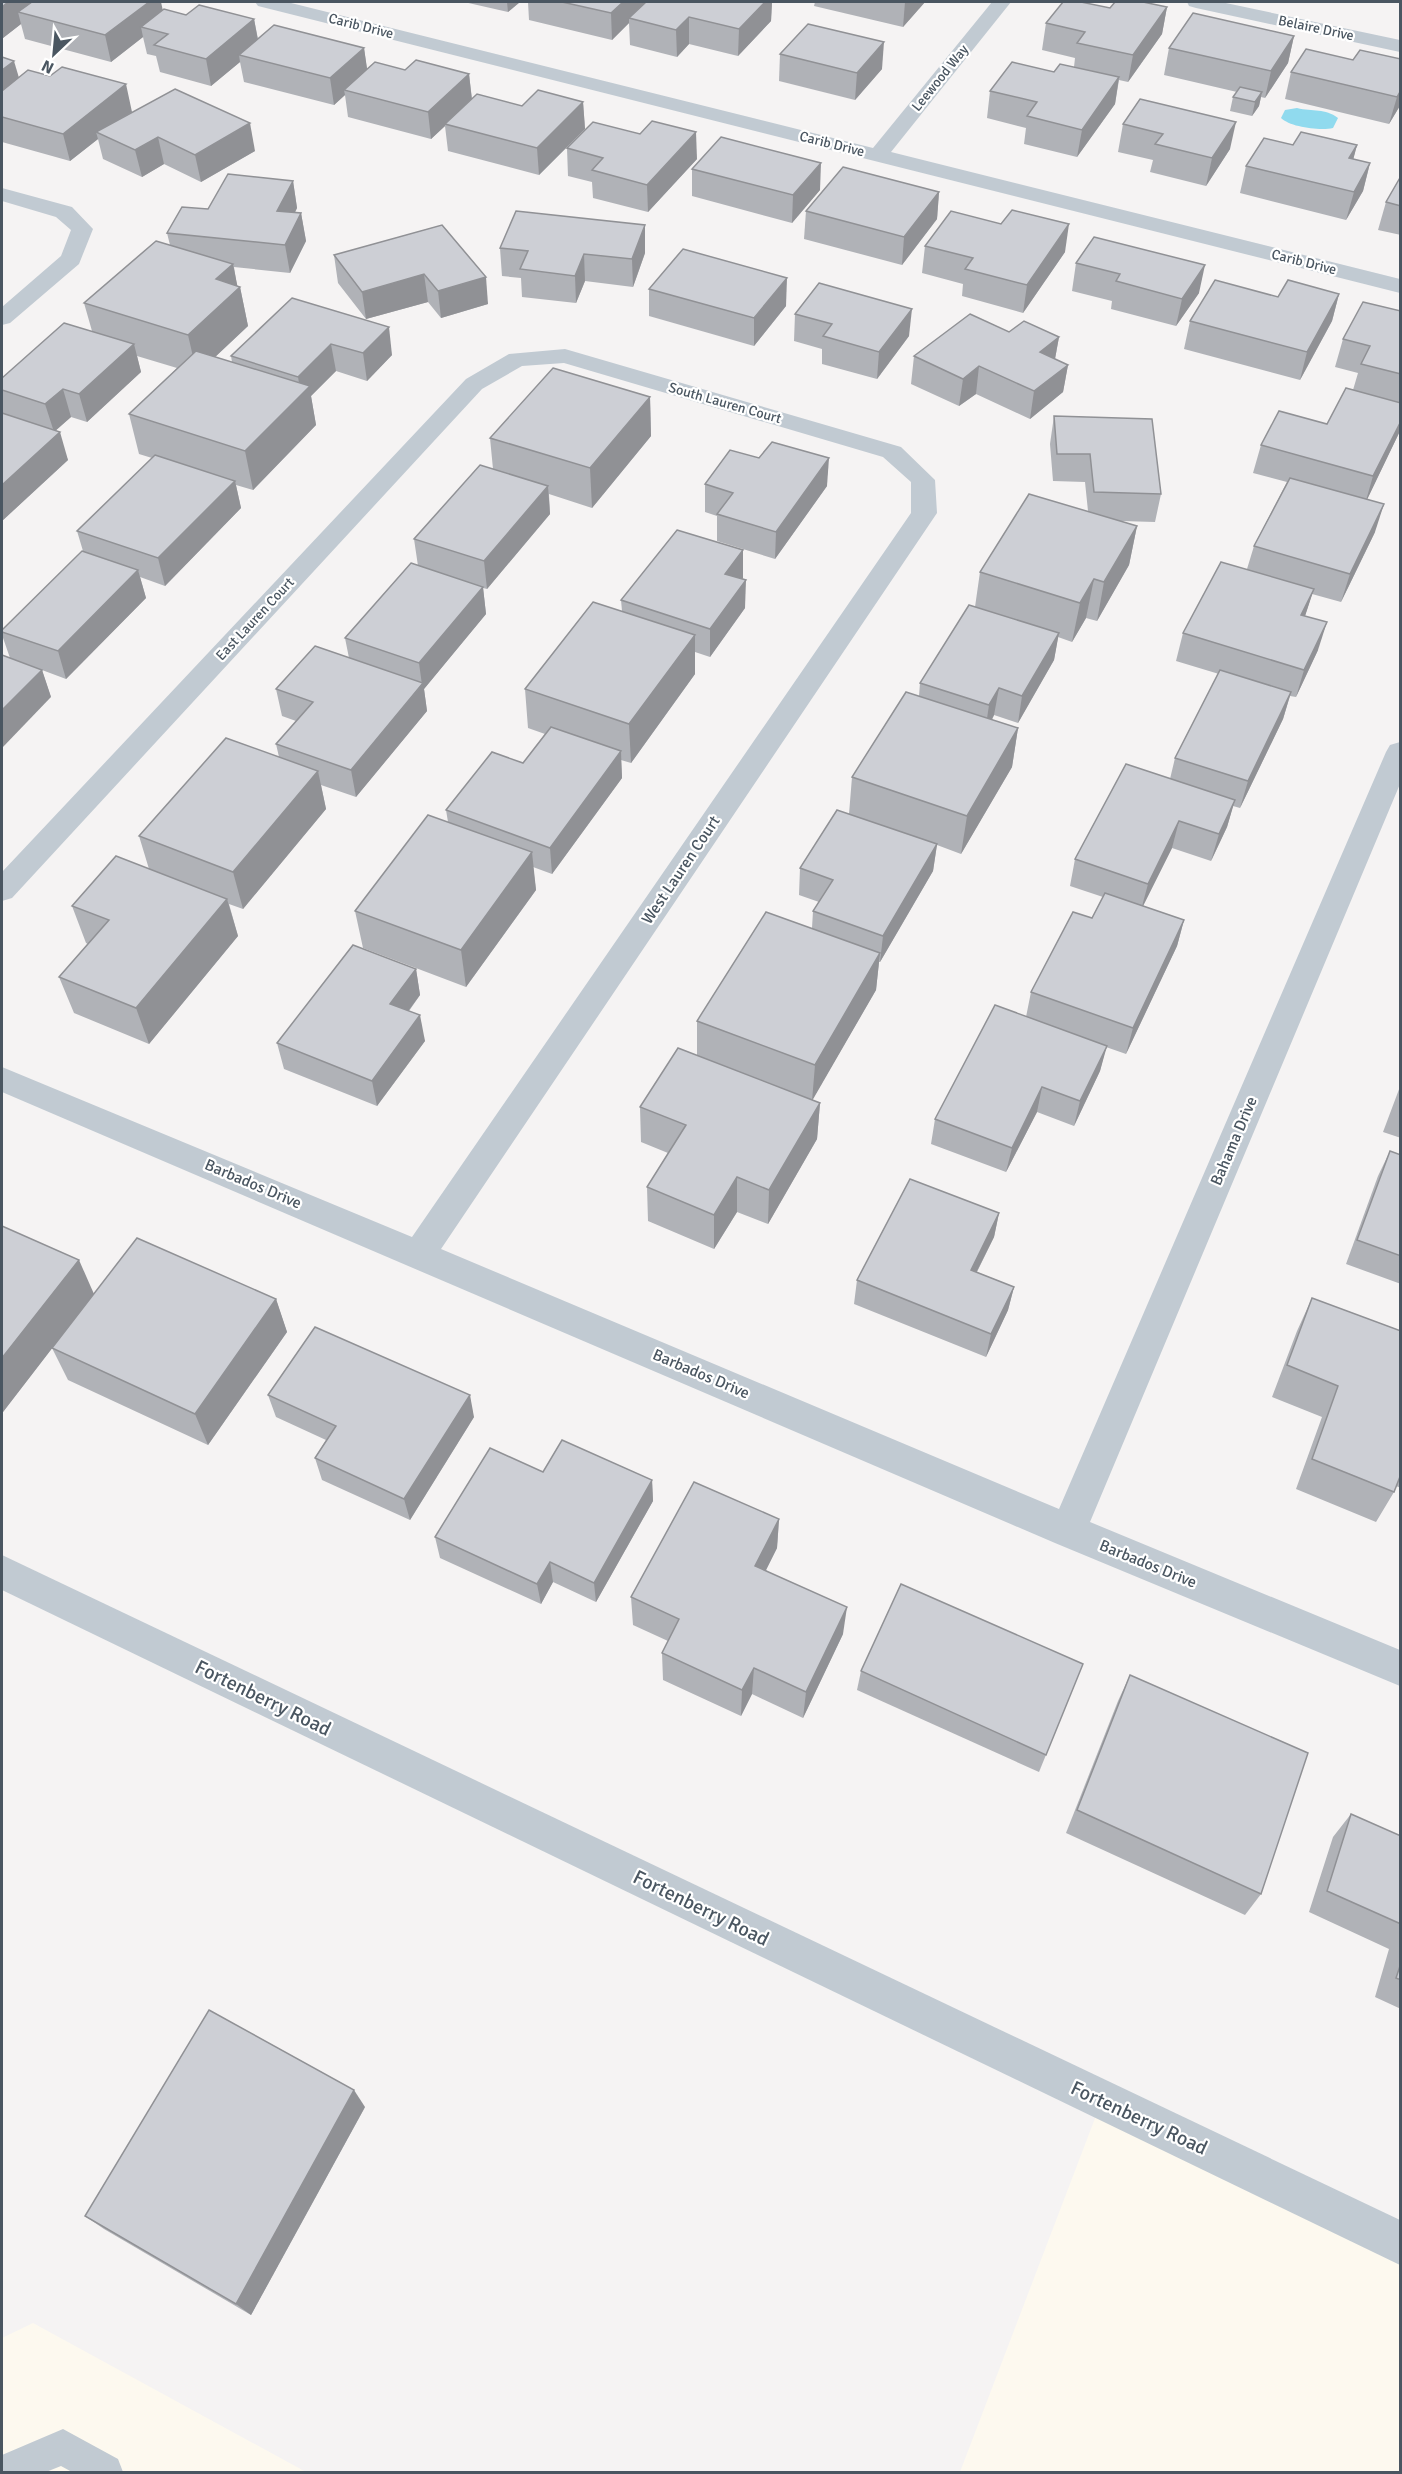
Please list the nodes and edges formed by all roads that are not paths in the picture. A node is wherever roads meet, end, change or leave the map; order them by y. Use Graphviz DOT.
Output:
graph roads {
  1 [pos="264,2"];
  2 [pos="1002,2"];
  3 [pos="1196,2"];
  4 [pos="1401,46"];
  5 [pos="878,155"];
  6 [pos="2,194"];
  7 [pos="1401,286"];
  8 [pos="2,318"];
  9 [pos="517,359"];
  10 [pos="923,480"];
  11 [pos="1401,752"];
  12 [pos="2,890"];
  13 [pos="2,1079"];
  14 [pos="419,1254"];
  15 [pos="1068,1531"];
  16 [pos="2,1572"];
  17 [pos="1401,1668"];
  18 [pos="1401,2243"];
  19 [pos="5,2472"];
  20 [pos="105,2472"];
  1 -- 5 [label="street, Carib Drive"];
  2 -- 5 [label="street, Leewood Way"];
  3 -- 4 [label="street, Belaire Drive"];
  5 -- 7 [label="street, Carib Drive"];
  6 -- 8 [label="street"];
  9 -- 10 [label="street, South Lauren Court"];
  9 -- 12 [label="street, East Lauren Court"];
  10 -- 14 [label="street, West Lauren Court"];
  11 -- 15 [label="street, Bahama Drive"];
  13 -- 14 [label="street, Barbados Drive"];
  14 -- 15 [label="street, Barbados Drive"];
  15 -- 17 [label="street, Barbados Drive"];
  16 -- 18 [label="street, Fortenberry Road"];
  19 -- 20 [label="lane"];
}
